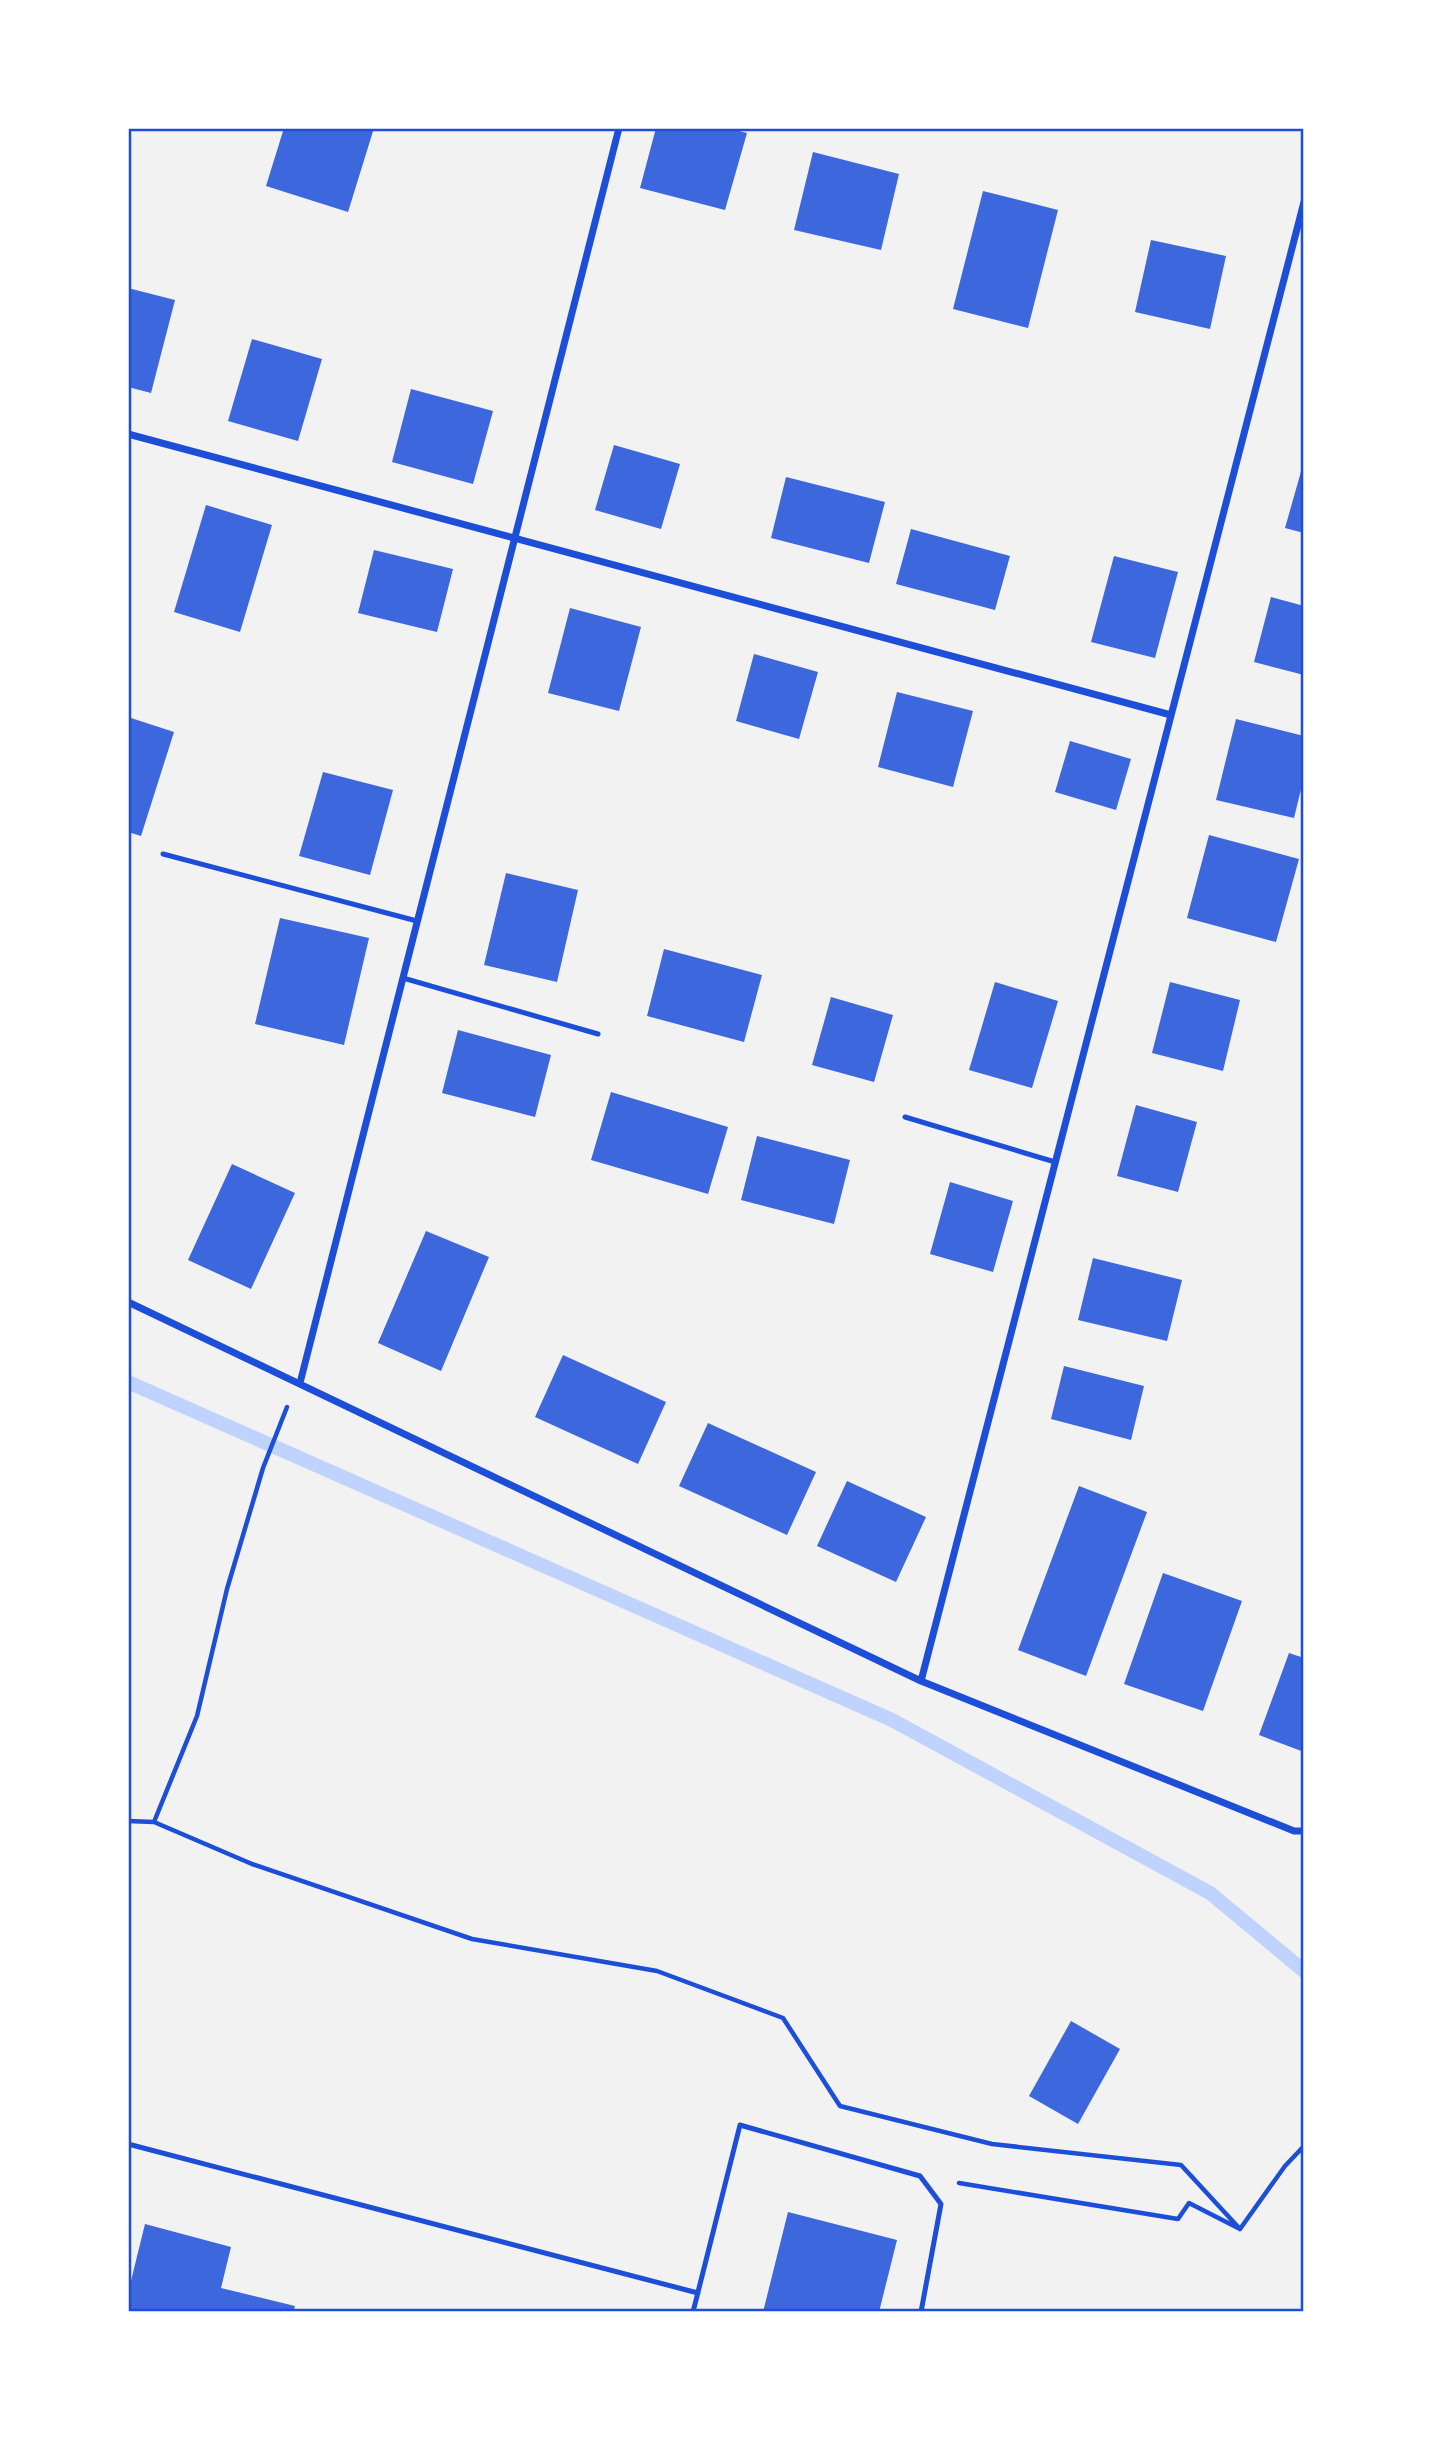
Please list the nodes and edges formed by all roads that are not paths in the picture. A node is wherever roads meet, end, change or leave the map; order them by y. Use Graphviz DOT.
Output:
graph roads {
  1 [pos="619,128"];
  2 [pos="1304,202"];
  3 [pos="128,434"];
  4 [pos="515,538"];
  5 [pos="1171,715"];
  6 [pos="163,854"];
  7 [pos="417,921"];
  8 [pos="403,978"];
  9 [pos="598,1034"];
  10 [pos="905,1117"];
  11 [pos="1055,1162"];
  12 [pos="128,1302"];
  13 [pos="300,1383"];
  14 [pos="921,1681"];
  15 [pos="1304,1831"];
  16 [pos="128,2144"];
  17 [pos="698,2293"];
  18 [pos="693,2312"];
  19 [pos="921,2312"];
  1 -- 4 [label="street"];
  2 -- 5 [label="street"];
  3 -- 4 [label="street"];
  4 -- 5 [label="street"];
  4 -- 7 [label="street"];
  5 -- 11 [label="street"];
  6 -- 7 [label="lane"];
  7 -- 8 [label="street"];
  8 -- 9 [label="lane"];
  8 -- 13 [label="street"];
  10 -- 11 [label="lane"];
  11 -- 14 [label="street"];
  12 -- 13 [label="street"];
  13 -- 14 [label="street"];
  14 -- 15 [label="street"];
  16 -- 17 [label="lane"];
  17 -- 18 [label="lane"];
  17 -- 19 [label="lane"];
}
